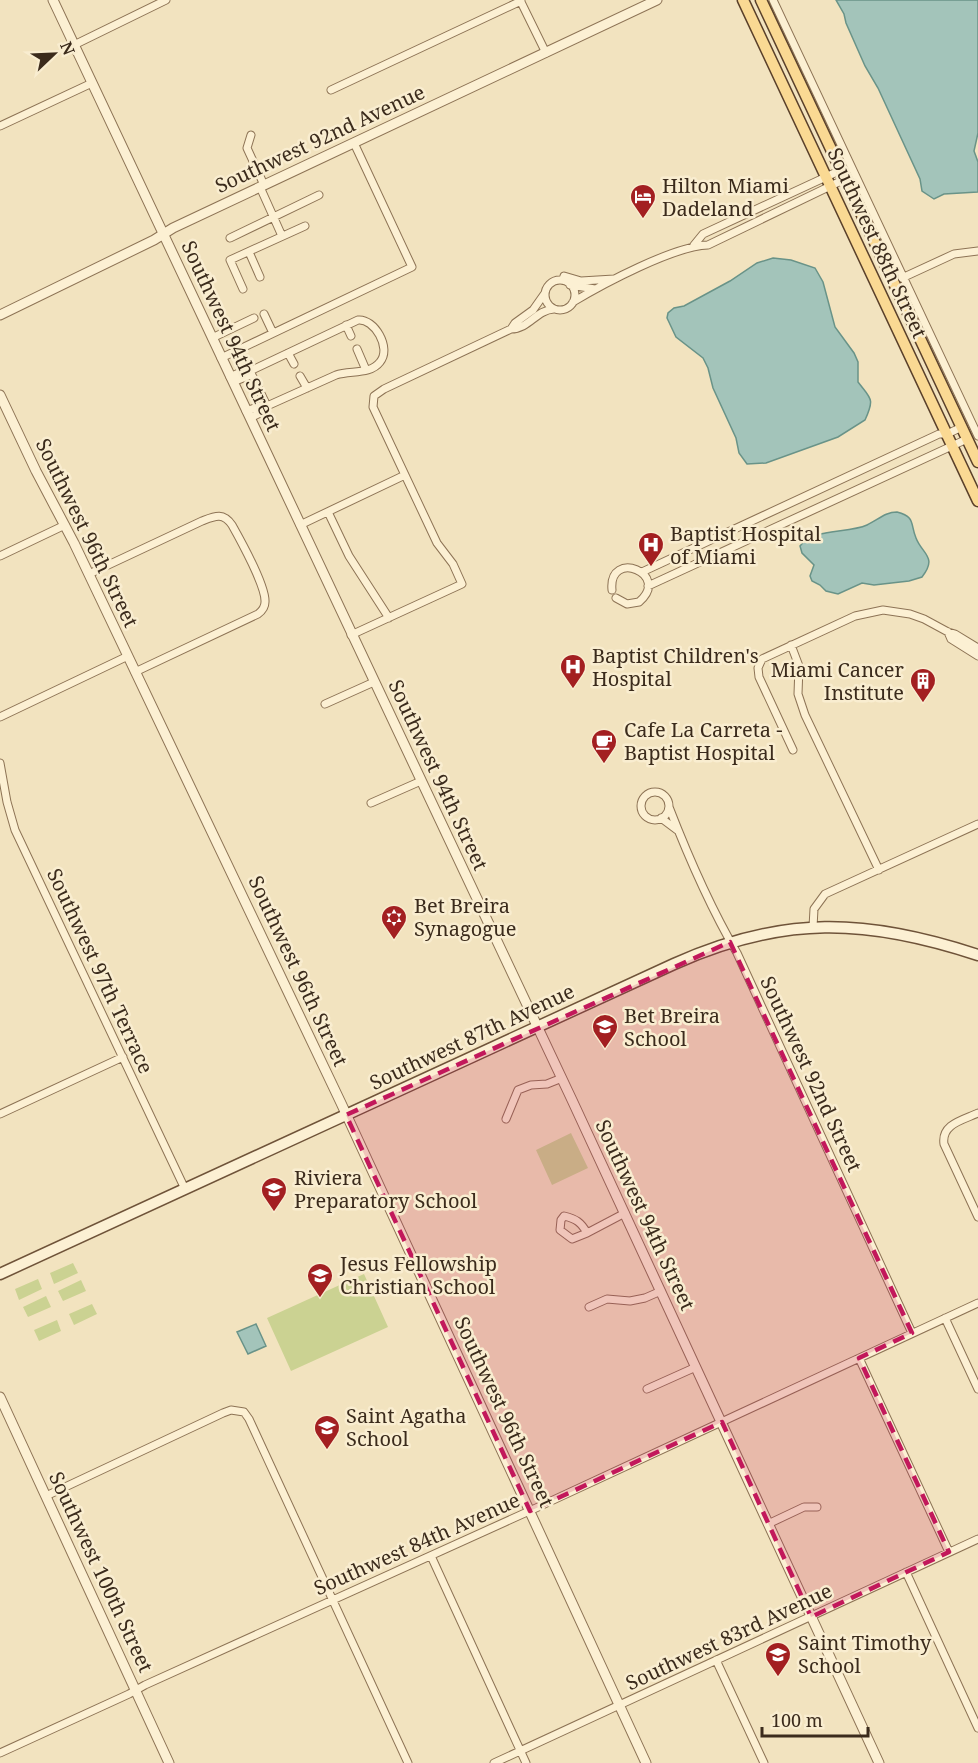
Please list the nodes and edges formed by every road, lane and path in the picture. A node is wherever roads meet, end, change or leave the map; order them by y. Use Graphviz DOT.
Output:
graph roads {
  1 [pos="52,0"];
  2 [pos="166,0"];
  3 [pos="657,0"];
  4 [pos="743,0"];
  5 [pos="761,0"];
  6 [pos="773,0"];
  7 [pos="521,1"];
  8 [pos="74,45"];
  9 [pos="546,53"];
  10 [pos="92,83"];
  11 [pos="331,90"];
  12 [pos="0,126"];
  13 [pos="251,135"];
  14 [pos="354,142"];
  15 [pos="843,175"];
  16 [pos="828,182"];
  17 [pos="262,186"];
  18 [pos="319,195"];
  19 [pos="273,217"];
  20 [pos="306,226"];
  21 [pos="164,235"];
  22 [pos="282,236"];
  23 [pos="230,237"];
  24 [pos="694,245"];
  25 [pos="978,251"];
  26 [pos="249,252"];
  27 [pos="564,276"];
  28 [pos="260,277"];
  29 [pos="616,279"];
  30 [pos="899,280"];
  31 [pos="570,285"];
  32 [pos="243,289"];
  33 [pos="595,289"];
  34 [pos="545,293"];
  35 [pos="573,302"];
  36 [pos="884,302"];
  37 [pos="554,309"];
  38 [pos="264,314"];
  39 [pos="0,315"];
  40 [pos="254,318"];
  41 [pos="346,325"];
  42 [pos="511,330"];
  43 [pos="273,333"];
  44 [pos="351,336"];
  45 [pos="212,338"];
  46 [pos="357,350"];
  47 [pos="288,352"];
  48 [pos="221,358"];
  49 [pos="294,364"];
  50 [pos="366,370"];
  51 [pos="250,371"];
  52 [pos="300,376"];
  53 [pos="231,379"];
  54 [pos="307,388"];
  55 [pos="0,395"];
  56 [pos="267,406"];
  57 [pos="248,415"];
  58 [pos="962,428"];
  59 [pos="947,434"];
  60 [pos="973,438"];
  61 [pos="953,446"];
  62 [pos="978,462"];
  63 [pos="405,475"];
  64 [pos="978,501"];
  65 [pos="328,512"];
  66 [pos="65,525"];
  67 [pos="300,525"];
  68 [pos="0,556"];
  69 [pos="642,572"];
  70 [pos="89,574"];
  71 [pos="648,586"];
  72 [pos="612,590"];
  73 [pos="616,598"];
  74 [pos="388,618"];
  75 [pos="948,632"];
  76 [pos="351,635"];
  77 [pos="791,645"];
  78 [pos="978,648"];
  79 [pos="128,656"];
  80 [pos="978,656"];
  81 [pos="135,672"];
  82 [pos="374,682"];
  83 [pos="325,704"];
  84 [pos="0,717"];
  85 [pos="793,750"];
  86 [pos="0,763"];
  87 [pos="421,781"];
  88 [pos="371,803"];
  89 [pos="669,807"];
  90 [pos="661,818"];
  91 [pos="978,824"];
  92 [pos="677,830"];
  93 [pos="879,870"];
  94 [pos="813,927"];
  95 [pos="730,942"];
  96 [pos="978,955"];
  97 [pos="538,1027"];
  98 [pos="123,1057"];
  99 [pos="562,1078"];
  100 [pos="978,1113"];
  101 [pos="0,1114"];
  102 [pos="346,1115"];
  103 [pos="506,1119"];
  104 [pos="185,1189"];
  105 [pos="625,1213"];
  106 [pos="978,1217"];
  107 [pos="587,1233"];
  108 [pos="0,1274"];
  109 [pos="661,1291"];
  110 [pos="978,1303"];
  111 [pos="590,1307"];
  112 [pos="945,1318"];
  113 [pos="912,1333"];
  114 [pos="860,1358"];
  115 [pos="696,1367"];
  116 [pos="647,1389"];
  117 [pos="978,1389"];
  118 [pos="0,1397"];
  119 [pos="722,1422"];
  120 [pos="46,1496"];
  121 [pos="817,1507"];
  122 [pos="530,1511"];
  123 [pos="768,1524"];
  124 [pos="978,1539"];
  125 [pos="949,1552"];
  126 [pos="431,1556"];
  127 [pos="906,1572"];
  128 [pos="333,1600"];
  129 [pos="811,1617"];
  130 [pos="716,1660"];
  131 [pos="136,1690"];
  132 [pos="620,1706"];
  133 [pos="978,1728"];
  134 [pos="520,1751"];
  135 [pos="0,1753"];
  136 [pos="169,1763"];
  137 [pos="408,1763"];
  138 [pos="494,1763"];
  139 [pos="526,1763"];
  140 [pos="646,1763"];
  141 [pos="764,1763"];
  142 [pos="879,1763"];
  1 -- 8 [label="street, Southwest 94th Street"];
  2 -- 8 [label="street"];
  3 -- 9 [label="street, Southwest 92nd Avenue"];
  4 -- 16 [label="main road, Southwest 88th Street"];
  5 -- 15 [label="main road, Southwest 88th Street"];
  6 -- 30 [label="street, Southwest 88th Street"];
  7 -- 9 [label="street"];
  7 -- 11 [label="street"];
  8 -- 10 [label="street, Southwest 94th Street"];
  9 -- 14 [label="street, Southwest 92nd Avenue"];
  10 -- 12 [label="street"];
  10 -- 21 [label="street, Southwest 94th Street"];
  13 -- 17 [label="street"];
  14 -- 17 [label="street, Southwest 92nd Avenue"];
  14 -- 43 [label="street"];
  15 -- 16 [label="street"];
  15 -- 30 [label="main road, Southwest 88th Street"];
  16 -- 24 [label="street"];
  16 -- 24 [label="street"];
  16 -- 36 [label="main road, Southwest 88th Street"];
  17 -- 19 [label="street"];
  17 -- 21 [label="street, Southwest 92nd Avenue"];
  18 -- 19 [label="street"];
  19 -- 22 [label="street"];
  19 -- 23 [label="street"];
  20 -- 22 [label="street"];
  21 -- 39 [label="street, Southwest 92nd Avenue"];
  21 -- 45 [label="street, Southwest 94th Street"];
  22 -- 26 [label="street"];
  24 -- 29 [label="street"];
  25 -- 30 [label="street"];
  26 -- 28 [label="street"];
  26 -- 32 [label="street"];
  27 -- 29 [label="street"];
  29 -- 33 [label="street"];
  30 -- 36 [label="main road"];
  30 -- 58 [label="main road, Southwest 88th Street"];
  30 -- 60 [label="street, Southwest 88th Street"];
  31 -- 33 [label="street"];
  31 -- 34 [label="street"];
  31 -- 35 [label="street"];
  33 -- 35 [label="street"];
  34 -- 37 [label="street"];
  34 -- 42 [label="street"];
  35 -- 37 [label="street"];
  36 -- 59 [label="main road, Southwest 88th Street"];
  37 -- 42 [label="street"];
  38 -- 43 [label="street"];
  40 -- 45 [label="street"];
  41 -- 44 [label="street"];
  41 -- 47 [label="street"];
  41 -- 50 [label="street"];
  42 -- 63 [label="street"];
  43 -- 48 [label="street"];
  45 -- 48 [label="street, Southwest 94th Street"];
  46 -- 50 [label="street"];
  47 -- 49 [label="street"];
  47 -- 51 [label="street"];
  48 -- 53 [label="street, Southwest 94th Street"];
  50 -- 54 [label="street"];
  51 -- 53 [label="street"];
  51 -- 56 [label="street"];
  52 -- 54 [label="street"];
  53 -- 57 [label="street, Southwest 94th Street"];
  54 -- 56 [label="street"];
  55 -- 66 [label="street, Southwest 96th Street"];
  56 -- 57 [label="street"];
  57 -- 67 [label="street, Southwest 94th Street"];
  58 -- 59 [label="street"];
  58 -- 60 [label="main road, Southwest 88th Street"];
  59 -- 61 [label="main road, Southwest 88th Street"];
  59 -- 69 [label="street"];
  60 -- 61 [label="street"];
  60 -- 62 [label="main road, Southwest 88th Street"];
  61 -- 64 [label="main road, Southwest 88th Street"];
  61 -- 71 [label="street"];
  63 -- 65 [label="street"];
  63 -- 74 [label="street"];
  65 -- 67 [label="street"];
  65 -- 74 [label="street"];
  66 -- 68 [label="street"];
  66 -- 70 [label="street, Southwest 96th Street"];
  67 -- 76 [label="street, Southwest 94th Street"];
  69 -- 71 [label="street"];
  69 -- 72 [label="street"];
  70 -- 79 [label="street, Southwest 96th Street"];
  70 -- 81 [label="street"];
  71 -- 73 [label="street"];
  74 -- 76 [label="street"];
  75 -- 77 [label="street"];
  75 -- 78 [label="street"];
  75 -- 80 [label="street"];
  76 -- 82 [label="street, Southwest 94th Street"];
  77 -- 85 [label="street"];
  77 -- 93 [label="street"];
  79 -- 81 [label="street, Southwest 96th Street"];
  79 -- 84 [label="street"];
  81 -- 102 [label="street, Southwest 96th Street"];
  82 -- 83 [label="street"];
  82 -- 87 [label="street, Southwest 94th Street"];
  86 -- 98 [label="street, Southwest 97th Terrace"];
  87 -- 88 [label="street"];
  87 -- 97 [label="street, Southwest 94th Street"];
  89 -- 90 [label="street"];
  89 -- 90 [label="street"];
  89 -- 92 [label="street, Southwest 92nd Street"];
  90 -- 92 [label="street, Southwest 92nd Street"];
  91 -- 93 [label="street"];
  92 -- 95 [label="street, Southwest 92nd Street"];
  93 -- 94 [label="street"];
  94 -- 95 [label="main road, Southwest 87th Avenue"];
  94 -- 96 [label="main road, Southwest 87th Avenue"];
  95 -- 97 [label="main road, Southwest 87th Avenue"];
  95 -- 113 [label="street, Southwest 92nd Street"];
  97 -- 99 [label="street, Southwest 94th Street"];
  97 -- 102 [label="main road, Southwest 87th Avenue"];
  98 -- 101 [label="street"];
  98 -- 104 [label="street, Southwest 97th Terrace"];
  99 -- 103 [label="street"];
  99 -- 105 [label="street, Southwest 94th Street"];
  100 -- 106 [label="street"];
  102 -- 104 [label="main road, Southwest 87th Avenue"];
  102 -- 122 [label="street, Southwest 96th Street"];
  104 -- 108 [label="main road, Southwest 87th Avenue"];
  105 -- 107 [label="street"];
  105 -- 109 [label="street, Southwest 94th Street"];
  109 -- 111 [label="street"];
  109 -- 115 [label="street, Southwest 94th Street"];
  110 -- 112 [label="street, Southwest 84th Avenue"];
  112 -- 113 [label="street, Southwest 84th Avenue"];
  112 -- 117 [label="street"];
  113 -- 114 [label="street, Southwest 84th Avenue"];
  114 -- 119 [label="street, Southwest 84th Avenue"];
  114 -- 125 [label="street"];
  115 -- 116 [label="street"];
  115 -- 119 [label="street, Southwest 94th Street"];
  118 -- 120 [label="street, Southwest 100th Street"];
  119 -- 122 [label="street, Southwest 84th Avenue"];
  119 -- 123 [label="street, Southwest 94th Street"];
  120 -- 128 [label="street"];
  120 -- 131 [label="street, Southwest 100th Street"];
  121 -- 123 [label="street"];
  122 -- 126 [label="street, Southwest 84th Avenue"];
  122 -- 132 [label="street, Southwest 96th Street"];
  123 -- 129 [label="street, Southwest 94th Street"];
  124 -- 125 [label="street, Southwest 83rd Avenue"];
  125 -- 127 [label="street, Southwest 83rd Avenue"];
  126 -- 128 [label="street, Southwest 84th Avenue"];
  126 -- 134 [label="street"];
  127 -- 129 [label="street, Southwest 83rd Avenue"];
  127 -- 133 [label="street"];
  128 -- 131 [label="street, Southwest 84th Avenue"];
  128 -- 137 [label="street"];
  129 -- 130 [label="street, Southwest 83rd Avenue"];
  129 -- 142 [label="street, Southwest 94th Street"];
  130 -- 132 [label="street, Southwest 83rd Avenue"];
  130 -- 141 [label="street"];
  131 -- 135 [label="street, Southwest 84th Avenue"];
  131 -- 136 [label="street, Southwest 100th Street"];
  132 -- 134 [label="street, Southwest 83rd Avenue"];
  132 -- 140 [label="street, Southwest 96th Street"];
  134 -- 138 [label="street, Southwest 83rd Avenue"];
  134 -- 139 [label="street"];
}
